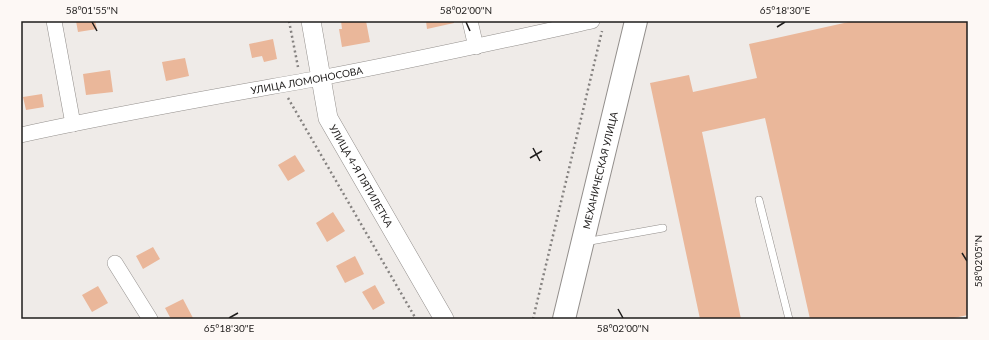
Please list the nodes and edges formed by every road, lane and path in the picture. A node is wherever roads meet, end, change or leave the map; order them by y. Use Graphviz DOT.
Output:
graph roads {
  1 [pos="54,21"];
  2 [pos="289,21"];
  3 [pos="311,21"];
  4 [pos="470,21"];
  5 [pos="636,21"];
  6 [pos="597,25"];
  7 [pos="476,47"];
  8 [pos="322,77"];
  9 [pos="292,83"];
  10 [pos="73,124"];
  11 [pos="21,135"];
  12 [pos="759,200"];
  13 [pos="663,228"];
  14 [pos="583,242"];
  15 [pos="115,263"];
  16 [pos="150,319"];
  17 [pos="416,319"];
  18 [pos="444,319"];
  19 [pos="533,319"];
  20 [pos="564,319"];
  21 [pos="789,319"];
  1 -- 10 [label="street"];
  2 -- 9 [label="path"];
  3 -- 8 [label="street, УЛИЦА 4-Я ПЯТИЛЕТКА"];
  4 -- 7 [label="street"];
  5 -- 14 [label="main road, МЕХАНИЧЕСКАЯ УЛИЦА"];
  6 -- 7 [label="street, УЛИЦА ЛОМОНОСОВА"];
  6 -- 19 [label="path"];
  7 -- 8 [label="street, УЛИЦА ЛОМОНОСОВА"];
  8 -- 9 [label="street, УЛИЦА ЛОМОНОСОВА"];
  8 -- 18 [label="street, УЛИЦА 4-Я ПЯТИЛЕТКА"];
  9 -- 10 [label="street, УЛИЦА ЛОМОНОСОВА"];
  9 -- 17 [label="path"];
  10 -- 11 [label="street, УЛИЦА ЛОМОНОСОВА"];
  12 -- 21 [label="lane"];
  13 -- 14 [label="lane"];
  14 -- 20 [label="main road, МЕХАНИЧЕСКАЯ УЛИЦА"];
  15 -- 16 [label="street"];
}
